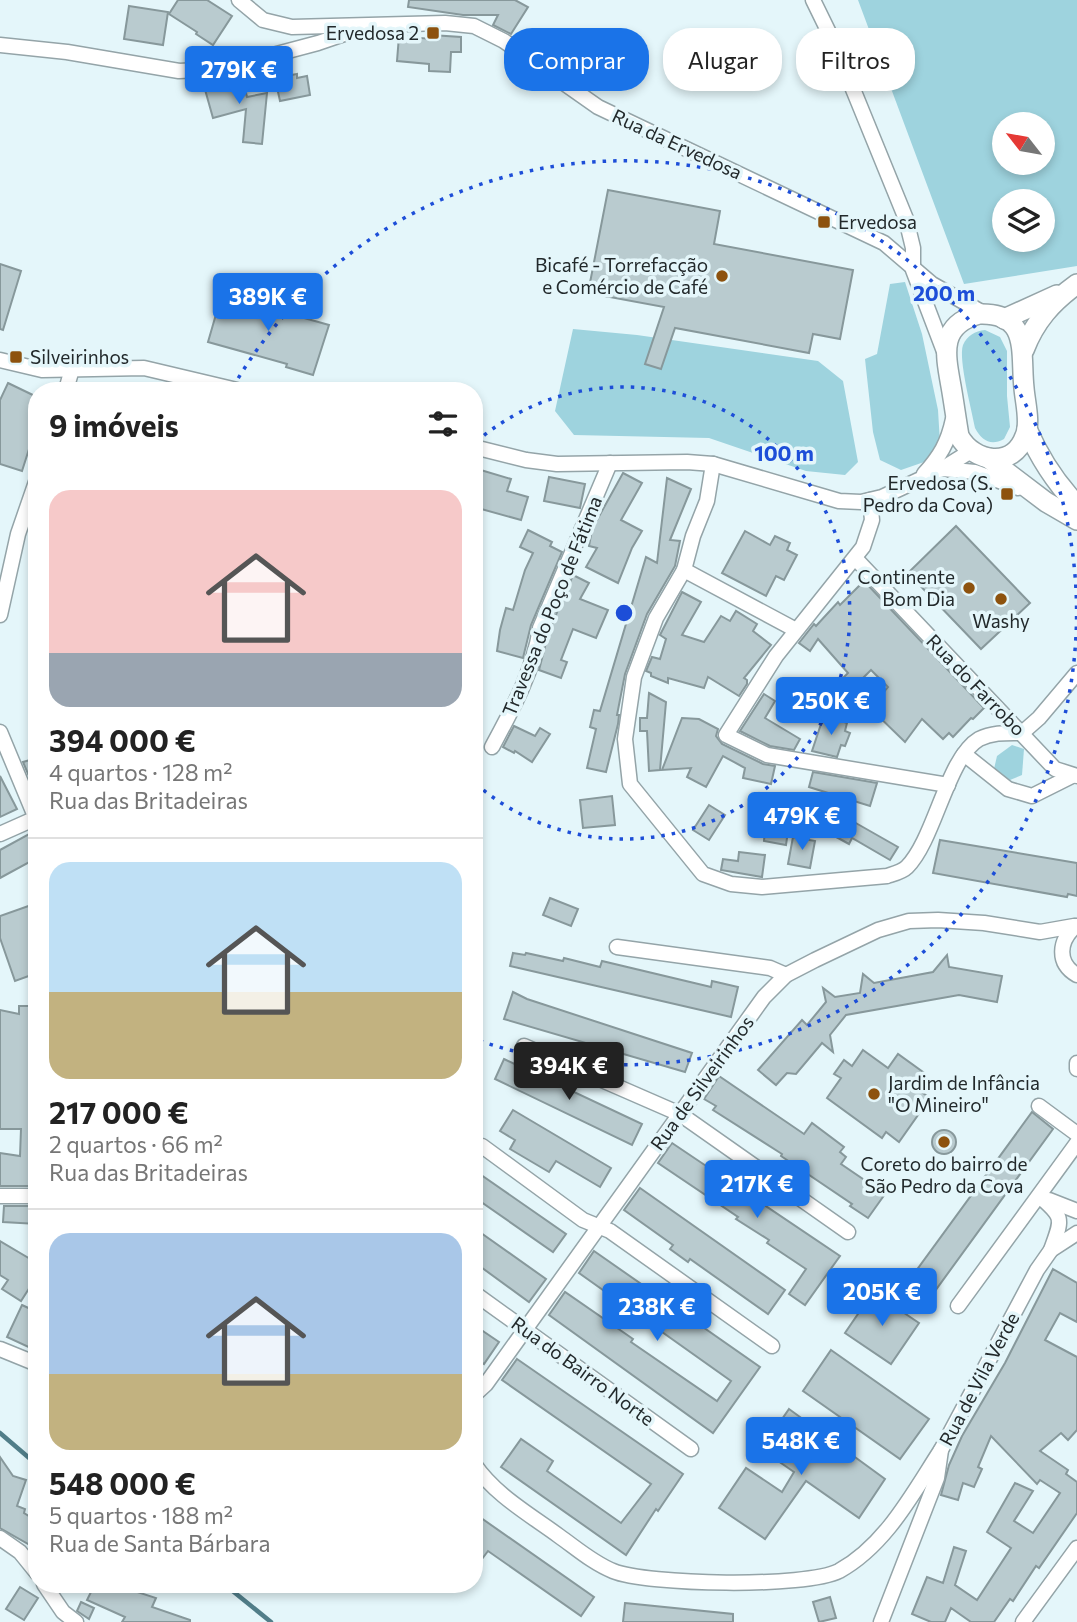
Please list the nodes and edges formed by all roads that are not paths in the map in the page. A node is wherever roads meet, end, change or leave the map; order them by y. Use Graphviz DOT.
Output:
graph roads {
  1 [pos="239,0"];
  2 [pos="813,0"];
  3 [pos="367,26"];
  4 [pos="0,46"];
  5 [pos="913,270"];
  6 [pos="1072,287"];
  7 [pos="995,316"];
  8 [pos="1024,350"];
  9 [pos="945,354"];
  10 [pos="0,360"];
  11 [pos="72,369"];
  12 [pos="68,382"];
  13 [pos="203,382"];
  14 [pos="955,411"];
  15 [pos="1027,429"];
  16 [pos="483,449"];
  17 [pos="979,455"];
  18 [pos="610,464"];
  19 [pos="713,464"];
  20 [pos="942,469"];
  21 [pos="918,480"];
  22 [pos="870,500"];
  23 [pos="1046,502"];
  24 [pos="28,505"];
  25 [pos="1077,505"];
  26 [pos="1077,520"];
  27 [pos="855,558"];
  28 [pos="684,569"];
  29 [pos="0,615"];
  30 [pos="796,630"];
  31 [pos="1077,673"];
  32 [pos="0,732"];
  33 [pos="1022,733"];
  34 [pos="492,747"];
  35 [pos="964,754"];
  36 [pos="1074,776"];
  37 [pos="948,785"];
  38 [pos="28,800"];
  39 [pos="28,822"];
  40 [pos="0,834"];
  41 [pos="1076,926"];
  42 [pos="1022,930"];
  43 [pos="617,947"];
  44 [pos="1063,957"];
  45 [pos="786,975"];
  46 [pos="1077,975"];
  47 [pos="524,1046"];
  48 [pos="1077,1063"];
  49 [pos="1077,1069"];
  50 [pos="1039,1107"];
  51 [pos="680,1114"];
  52 [pos="1077,1134"];
  53 [pos="1077,1143"];
  54 [pos="483,1147"];
  55 [pos="0,1196"];
  56 [pos="28,1196"];
  57 [pos="1040,1196"];
  58 [pos="1077,1211"];
  59 [pos="599,1226"];
  60 [pos="848,1232"];
  61 [pos="1077,1233"];
  62 [pos="1051,1250"];
  63 [pos="483,1300"];
  64 [pos="958,1306"];
  65 [pos="525,1330"];
  66 [pos="772,1346"];
  67 [pos="0,1349"];
  68 [pos="28,1360"];
  69 [pos="483,1387"];
  70 [pos="691,1449"];
  71 [pos="941,1450"];
  72 [pos="483,1475"];
  73 [pos="0,1538"];
  74 [pos="1077,1548"];
  75 [pos="28,1562"];
  76 [pos="50,1593"];
  77 [pos="76,1622"];
  78 [pos="881,1622"];
  79 [pos="1023,1622"];
  1 -- 3 [label="street, Rua da Ervedosa"];
  2 -- 5 [label="street"];
  3 -- 4 [label="street"];
  3 -- 5 [label="street, Rua da Ervedosa"];
  5 -- 7 [label="street, Rua da Ervedosa"];
  5 -- 9 [label="street, Rua da Ervedosa"];
  6 -- 7 [label="main road"];
  6 -- 8 [label="main road"];
  7 -- 8 [label="main road"];
  7 -- 9 [label="main road"];
  8 -- 15 [label="main road"];
  9 -- 14 [label="main road"];
  10 -- 11 [label="street"];
  11 -- 12 [label="street"];
  11 -- 13 [label="street"];
  14 -- 17 [label="main road"];
  14 -- 21 [label="street"];
  15 -- 17 [label="main road"];
  15 -- 25 [label="main road"];
  16 -- 18 [label="street"];
  17 -- 20 [label="street"];
  17 -- 23 [label="main road"];
  18 -- 19 [label="street"];
  18 -- 34 [label="street, Travessa do Poço de Fátima"];
  19 -- 22 [label="street"];
  19 -- 28 [label="street"];
  20 -- 21 [label="street"];
  20 -- 23 [label="street"];
  21 -- 22 [label="street"];
  22 -- 27 [label="street"];
  23 -- 26 [label="main road"];
  24 -- 29 [label="street"];
  27 -- 30 [label="street"];
  27 -- 33 [label="street, Rua do Farrobo"];
  28 -- 30 [label="street"];
  28 -- 37 [label="street"];
  30 -- 37 [label="street"];
  31 -- 33 [label="street"];
  32 -- 38 [label="street"];
  33 -- 35 [label="street"];
  33 -- 36 [label="street, Rua do Farrobo"];
  35 -- 36 [label="street, Rua do Farrobo"];
  35 -- 37 [label="street"];
  39 -- 40 [label="street"];
  41 -- 42 [label="street, Rua de Silveirinhos"];
  41 -- 44 [label="street"];
  42 -- 44 [label="street, Rua de Silveirinhos"];
  42 -- 45 [label="street, Rua de Silveirinhos"];
  43 -- 45 [label="street"];
  44 -- 46 [label="street, Rua de Silveirinhos"];
  45 -- 51 [label="street, Rua de Silveirinhos"];
  47 -- 51 [label="street"];
  48 -- 49 [label="street"];
  50 -- 52 [label="street"];
  51 -- 59 [label="street, Rua de Silveirinhos"];
  51 -- 60 [label="street"];
  53 -- 57 [label="street"];
  54 -- 59 [label="street"];
  55 -- 56 [label="street"];
  57 -- 58 [label="street"];
  57 -- 62 [label="street"];
  57 -- 64 [label="street"];
  59 -- 65 [label="street, Rua de Silveirinhos"];
  59 -- 66 [label="street"];
  61 -- 62 [label="street, Rua de Vila Verde"];
  62 -- 71 [label="street, Rua de Vila Verde"];
  63 -- 65 [label="street, Rua do Bairro Norte"];
  65 -- 69 [label="street, Rua de Silveirinhos"];
  65 -- 70 [label="street, Rua do Bairro Norte"];
  67 -- 68 [label="street"];
  71 -- 72 [label="street"];
  71 -- 78 [label="street, Rua de Vila Verde"];
  73 -- 75 [label="street"];
  74 -- 79 [label="street"];
  76 -- 77 [label="street"];
}
